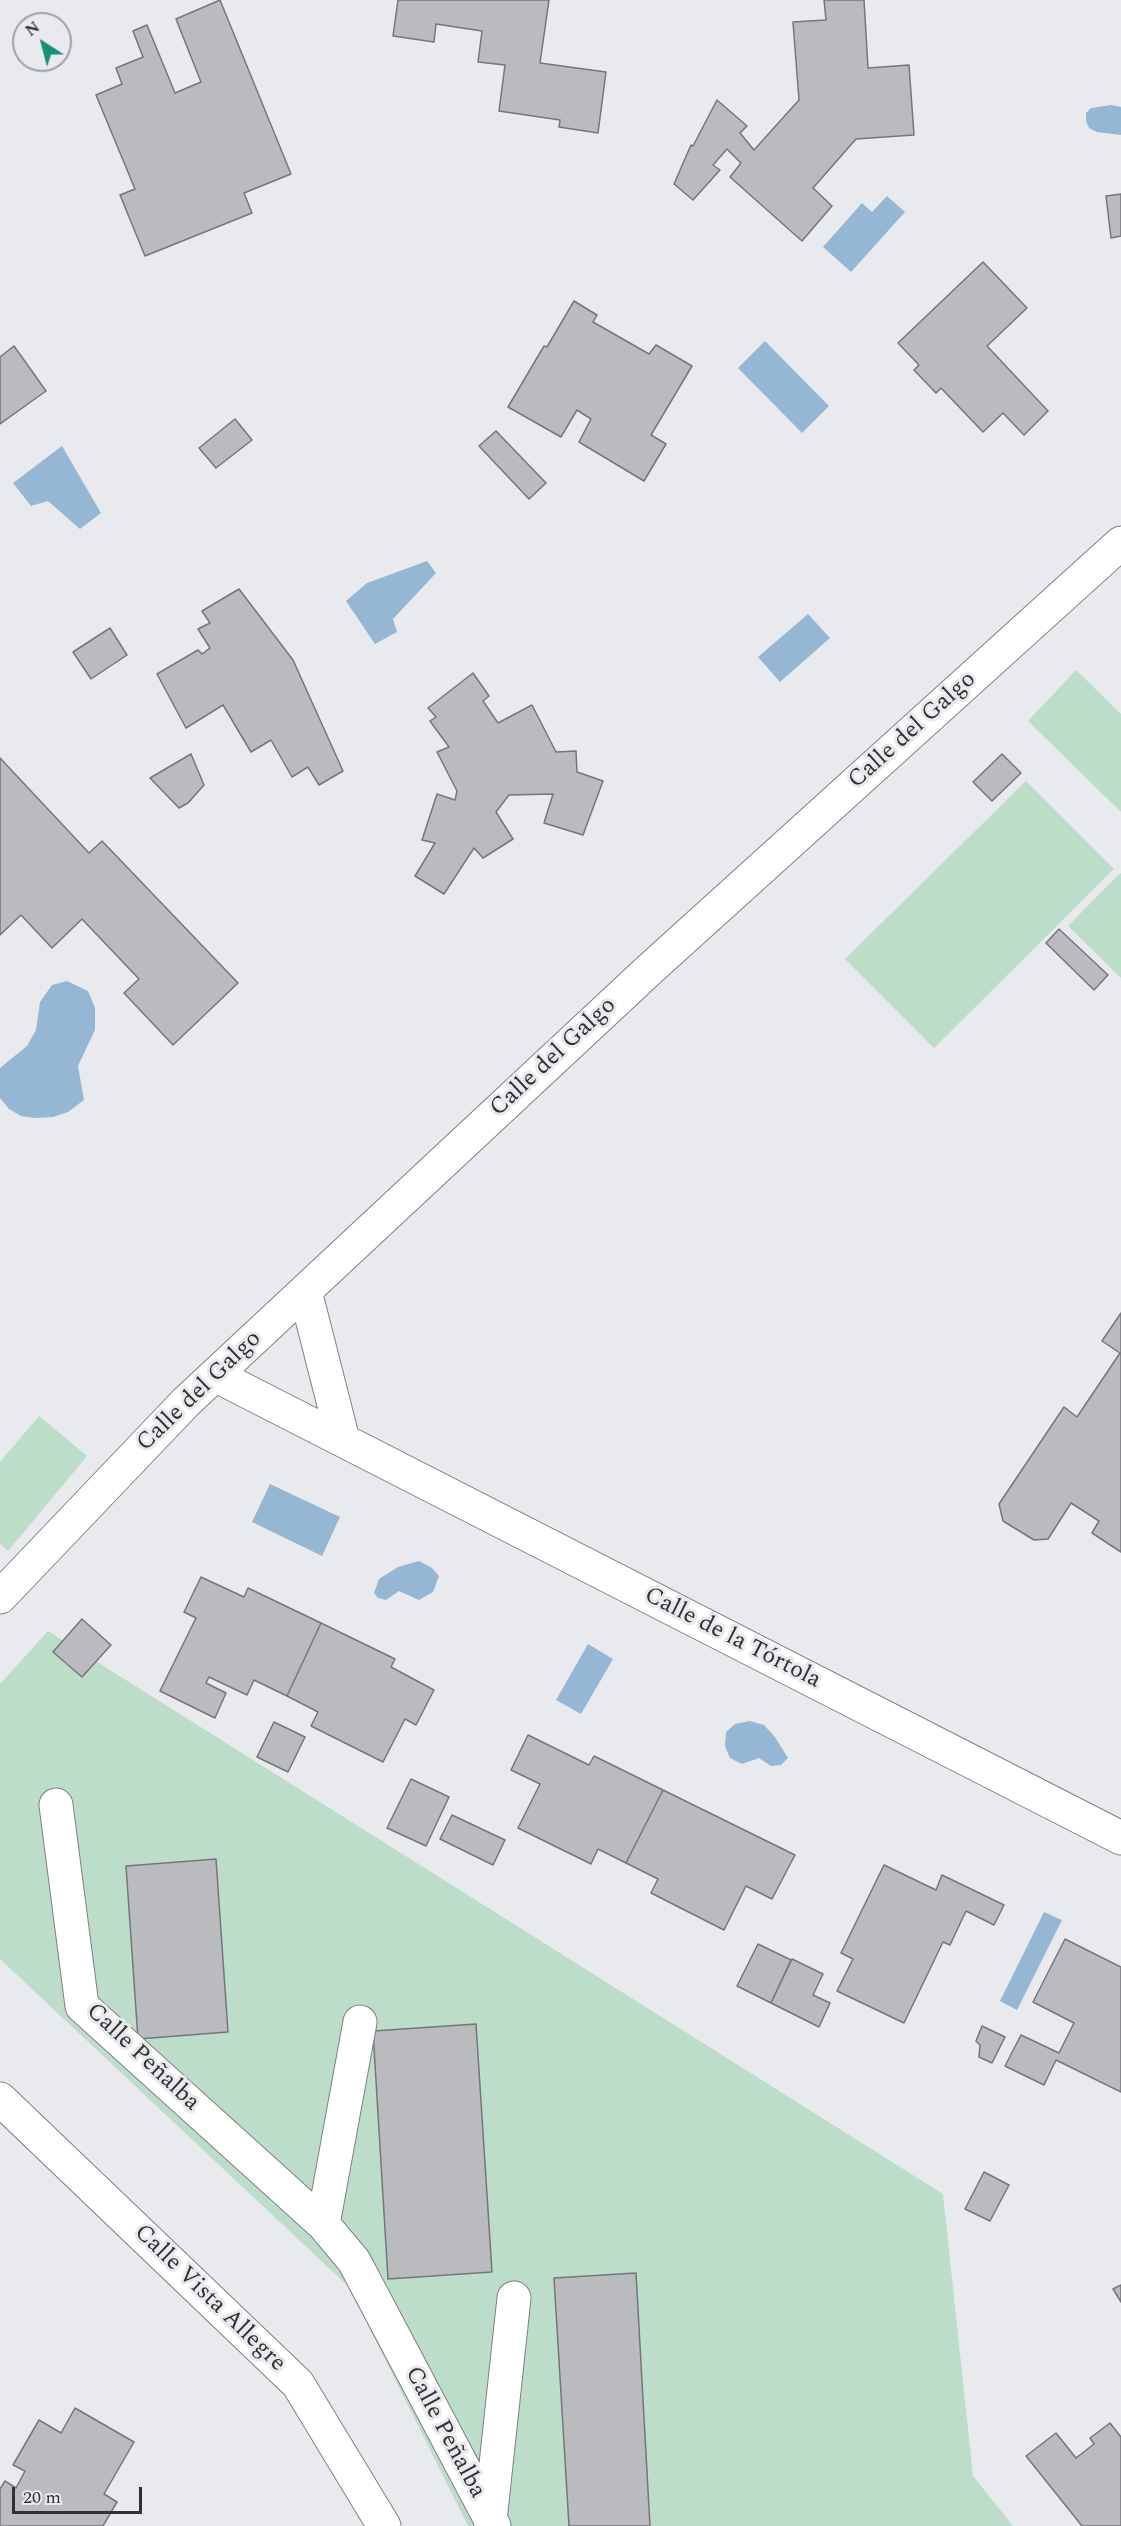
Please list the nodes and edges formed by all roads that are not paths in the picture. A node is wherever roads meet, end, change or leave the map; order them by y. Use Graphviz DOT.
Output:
graph roads {
  1 [pos="1121,543"];
  2 [pos="305,1291"];
  3 [pos="215,1376"];
  4 [pos="343,1440"];
  5 [pos="1,1593"];
  6 [pos="56,1805"];
  7 [pos="1121,1838"];
  8 [pos="360,2022"];
  9 [pos="0,2099"];
  10 [pos="323,2224"];
  11 [pos="514,2298"];
  12 [pos="492,2523"];
  13 [pos="384,2526"];
  1 -- 2 [label="street, Calle del Galgo"];
  2 -- 3 [label="street, Calle del Galgo"];
  2 -- 4 [label="street"];
  3 -- 4 [label="street, Calle de la Tórtola"];
  3 -- 5 [label="street, Calle del Galgo"];
  4 -- 7 [label="street, Calle de la Tórtola"];
  6 -- 10 [label="street, Calle Peñalba"];
  8 -- 10 [label="street"];
  9 -- 13 [label="street, Calle Vista Allegre"];
  10 -- 12 [label="street, Calle Peñalba"];
  11 -- 12 [label="street, Calle Peñalba"];
}
